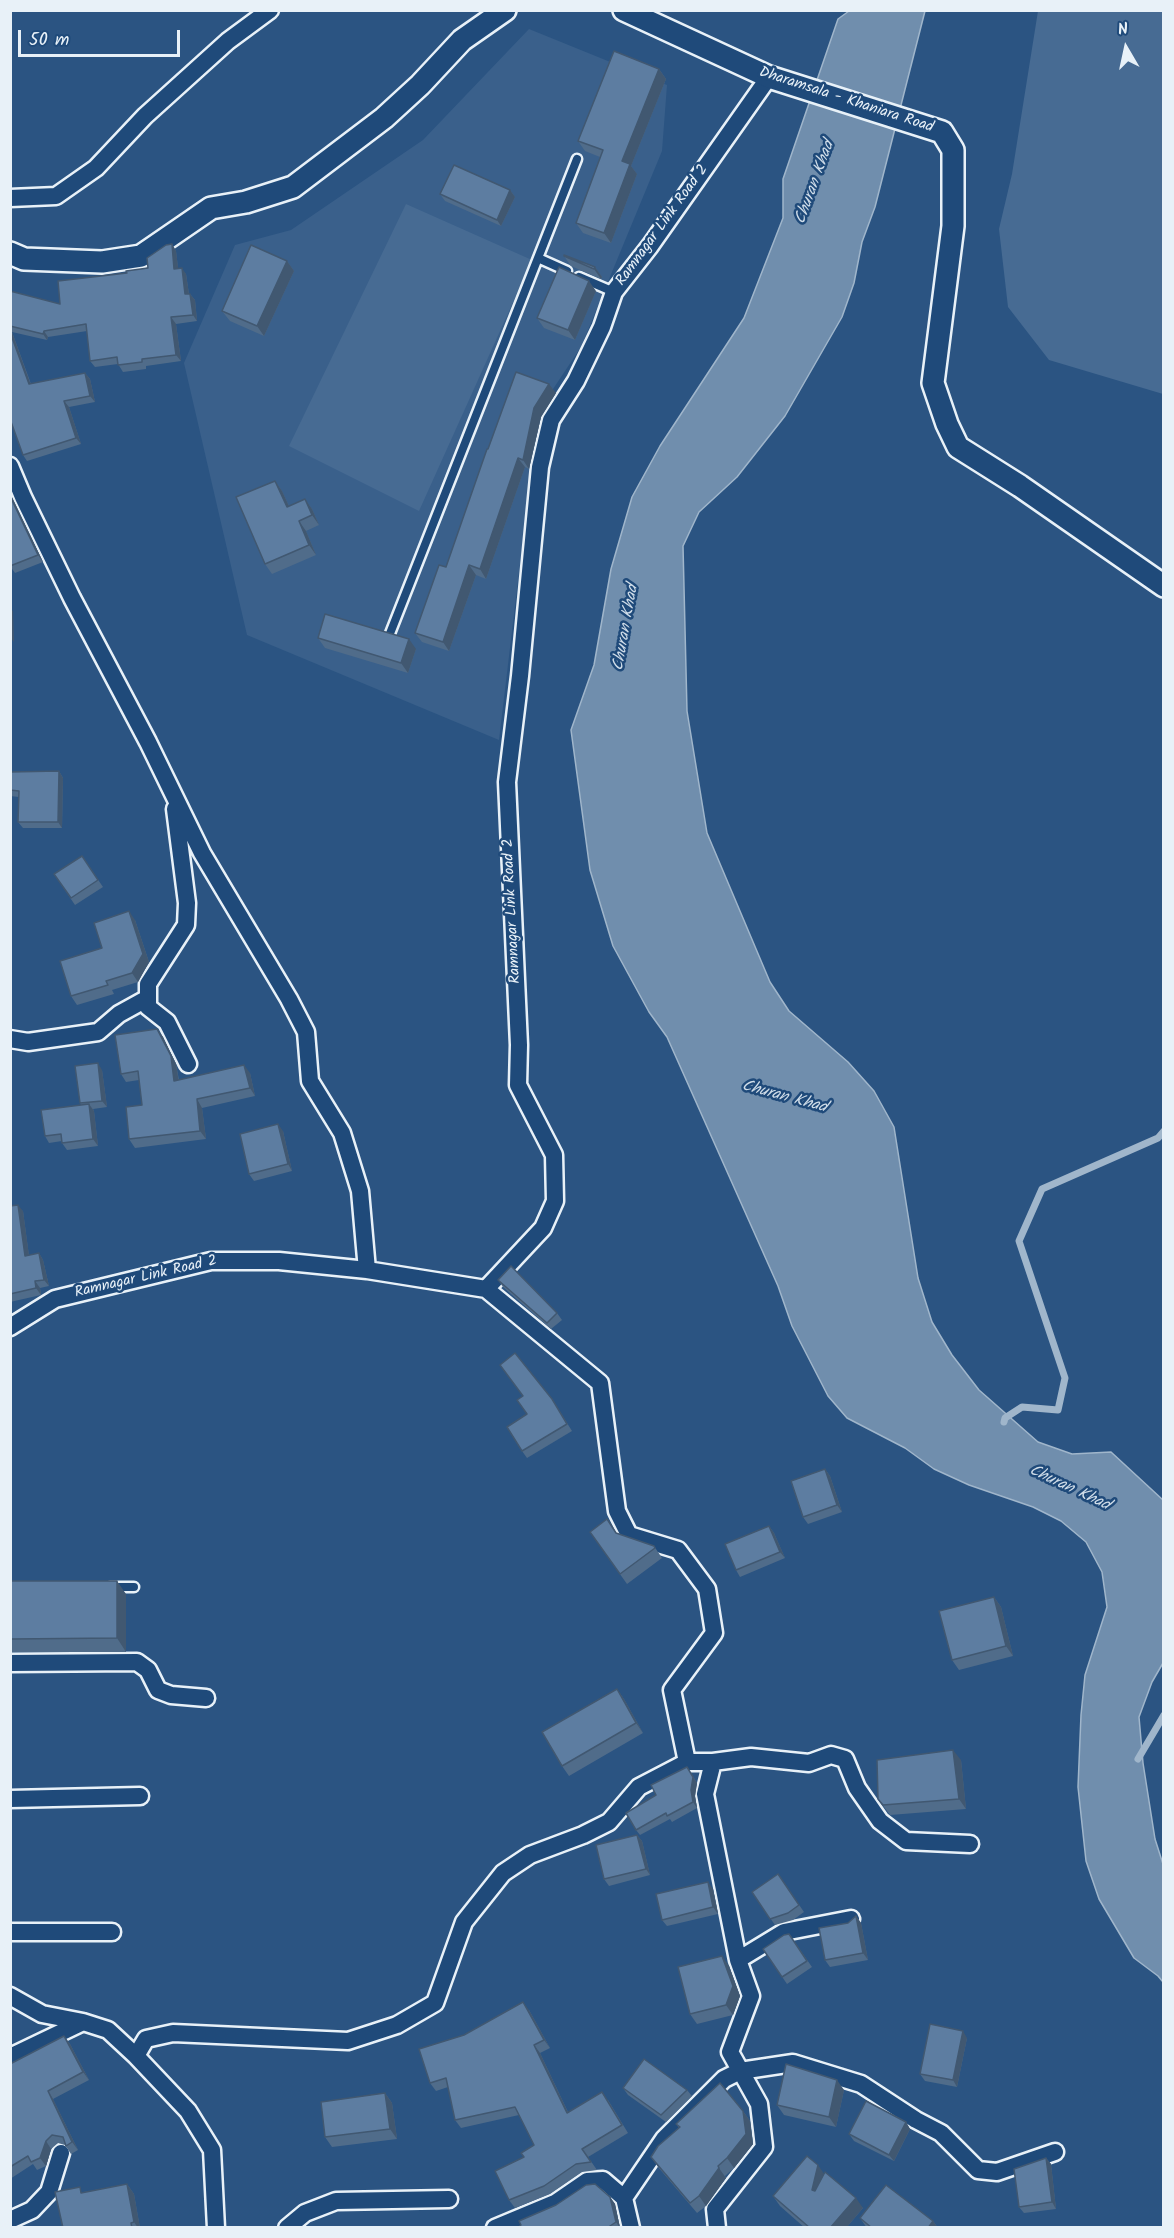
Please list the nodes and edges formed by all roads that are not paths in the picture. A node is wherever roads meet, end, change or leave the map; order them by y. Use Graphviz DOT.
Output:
graph roads {
  1 [pos="270,10"];
  2 [pos="505,10"];
  3 [pos="624,10"];
  4 [pos="652,17"];
  5 [pos="769,77"];
  6 [pos="577,159"];
  7 [pos="10,198"];
  8 [pos="10,253"];
  9 [pos="538,258"];
  10 [pos="614,292"];
  11 [pos="10,466"];
  12 [pos="1164,586"];
  13 [pos="388,636"];
  14 [pos="172,790"];
  15 [pos="148,998"];
  16 [pos="10,1039"];
  17 [pos="188,1064"];
  18 [pos="367,1270"];
  19 [pos="486,1289"];
  20 [pos="10,1327"];
  21 [pos="99,1586"];
  22 [pos="134,1587"];
  23 [pos="10,1663"];
  24 [pos="206,1698"];
  25 [pos="687,1762"];
  26 [pos="713,1762"];
  27 [pos="140,1796"];
  28 [pos="10,1798"];
  29 [pos="970,1844"];
  30 [pos="851,1919"];
  31 [pos="10,1932"];
  32 [pos="112,1932"];
  33 [pos="738,1960"];
  34 [pos="10,1996"];
  35 [pos="83,2022"];
  36 [pos="136,2056"];
  37 [pos="10,2057"];
  38 [pos="740,2071"];
  39 [pos="1055,2152"];
  40 [pos="61,2153"];
  41 [pos="624,2198"];
  42 [pos="449,2199"];
  43 [pos="10,2220"];
  44 [pos="216,2228"];
  45 [pos="287,2228"];
  46 [pos="495,2228"];
  47 [pos="632,2228"];
  48 [pos="717,2228"];
  1 -- 7 [label="street"];
  2 -- 8 [label="street"];
  3 -- 4 [label="street, Dharamsala - Khaniara Road"];
  4 -- 5 [label="street, Dharamsala - Khaniara Road"];
  5 -- 10 [label="street, Ramnagar Link Road 2"];
  5 -- 12 [label="street, Dharamsala - Khaniara Road"];
  6 -- 9 [label="lane"];
  9 -- 10 [label="lane"];
  9 -- 13 [label="lane"];
  10 -- 19 [label="street, Ramnagar Link Road 2"];
  11 -- 14 [label="street"];
  14 -- 15 [label="street"];
  14 -- 18 [label="street"];
  15 -- 16 [label="street"];
  15 -- 17 [label="street"];
  18 -- 19 [label="street, Ramnagar Link Road 2"];
  18 -- 20 [label="street, Ramnagar Link Road 2"];
  19 -- 25 [label="street"];
  21 -- 22 [label="lane"];
  23 -- 24 [label="street"];
  25 -- 26 [label="street"];
  25 -- 36 [label="street"];
  26 -- 29 [label="street"];
  26 -- 33 [label="street"];
  27 -- 28 [label="street"];
  30 -- 33 [label="street"];
  31 -- 32 [label="street"];
  33 -- 38 [label="street"];
  34 -- 35 [label="street"];
  35 -- 36 [label="street"];
  35 -- 37 [label="street"];
  36 -- 44 [label="street"];
  38 -- 39 [label="street"];
  38 -- 41 [label="street"];
  38 -- 48 [label="street"];
  40 -- 43 [label="street"];
  41 -- 46 [label="street"];
  41 -- 47 [label="street"];
  42 -- 45 [label="street"];
}
